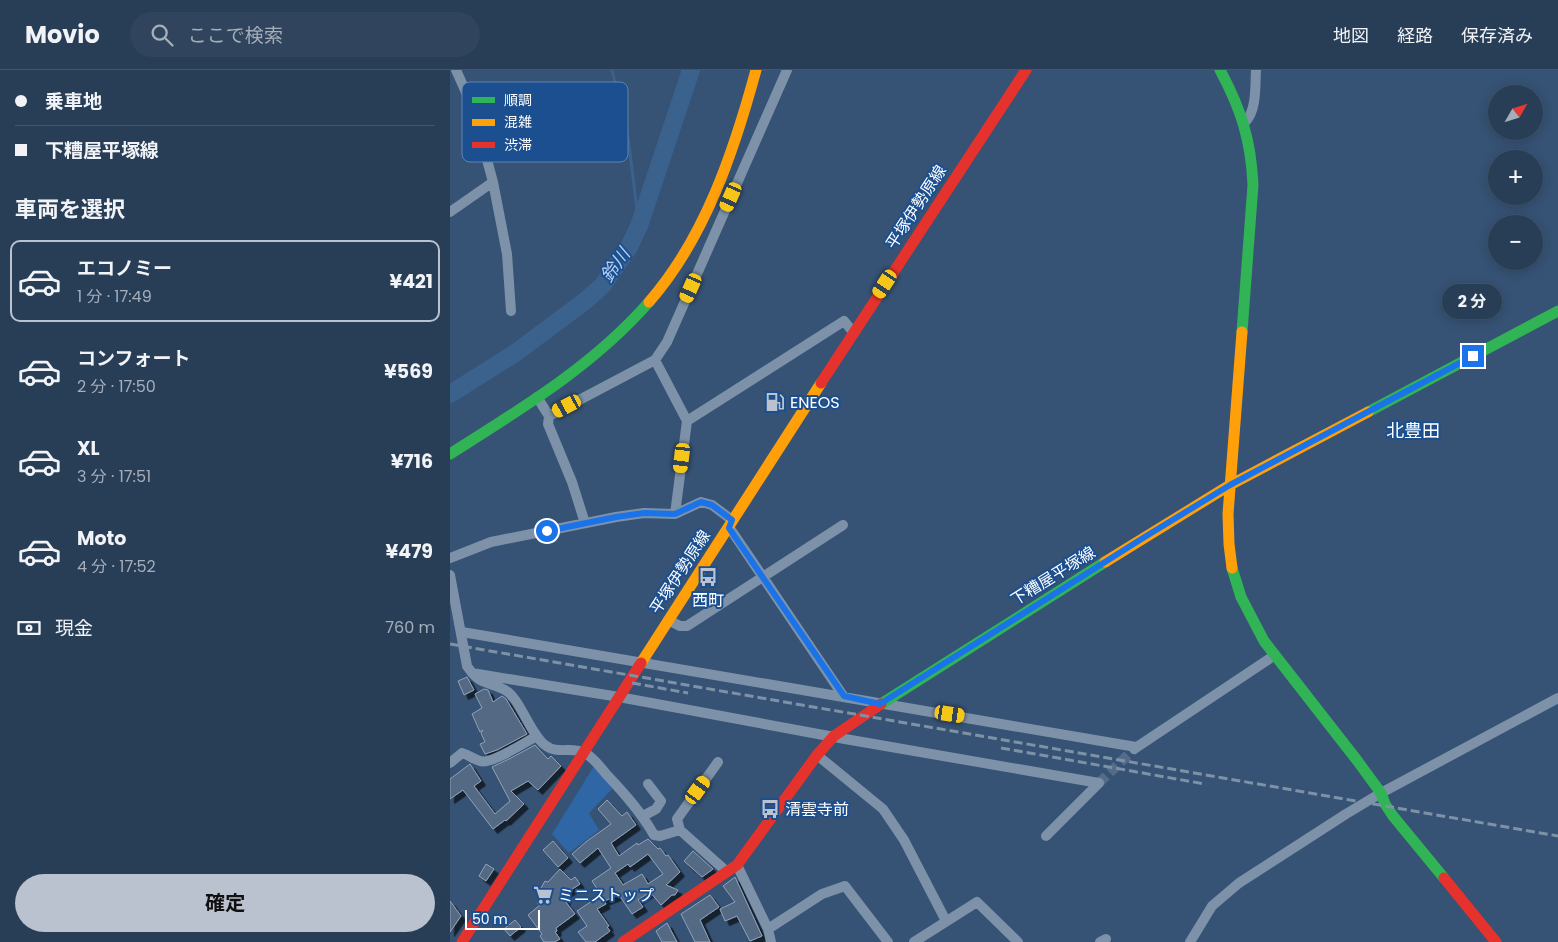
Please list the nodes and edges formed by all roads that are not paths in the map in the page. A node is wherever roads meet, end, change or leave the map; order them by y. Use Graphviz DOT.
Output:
graph roads {
  1 [pos="456,70"];
  2 [pos="756,70"];
  3 [pos="787,70"];
  4 [pos="1026,70"];
  5 [pos="1220,70"];
  6 [pos="1256,70"];
  7 [pos="462,83"];
  8 [pos="1245,122"];
  9 [pos="488,162"];
  10 [pos="493,182"];
  11 [pos="451,210"];
  12 [pos="511,311"];
  13 [pos="1558,311"];
  14 [pos="854,333"];
  15 [pos="655,360"];
  16 [pos="537,397"];
  17 [pos="549,416"];
  18 [pos="687,421"];
  19 [pos="450,454"];
  20 [pos="1230,485"];
  21 [pos="675,514"];
  22 [pos="585,523"];
  23 [pos="731,524"];
  24 [pos="844,525"];
  25 [pos="450,558"];
  26 [pos="450,575"];
  27 [pos="763,577"];
  28 [pos="668,620"];
  29 [pos="462,632"];
  30 [pos="1275,656"];
  31 [pos="640,663"];
  32 [pos="472,673"];
  33 [pos="844,696"];
  34 [pos="619,697"];
  35 [pos="1558,698"];
  36 [pos="880,704"];
  37 [pos="537,736"];
  38 [pos="834,736"];
  39 [pos="584,752"];
  40 [pos="817,755"];
  41 [pos="718,762"];
  42 [pos="450,763"];
  43 [pos="648,784"];
  44 [pos="1381,793"];
  45 [pos="643,816"];
  46 [pos="680,830"];
  47 [pos="1046,836"];
  48 [pos="737,865"];
  49 [pos="726,871"];
  50 [pos="946,921"];
  51 [pos="768,929"];
  52 [pos="462,942"];
  53 [pos="623,942"];
  54 [pos="771,942"];
  55 [pos="888,942"];
  56 [pos="914,942"];
  57 [pos="1018,942"];
  58 [pos="1190,942"];
  59 [pos="1496,942"];
  1 -- 7 [label="street"];
  2 -- 16 [label="main road"];
  3 -- 15 [label="street"];
  4 -- 14 [label="main road, 平塚伊勢原線"];
  5 -- 8 [label="main road"];
  6 -- 8 [label="street"];
  8 -- 20 [label="main road"];
  9 -- 10 [label="street"];
  10 -- 11 [label="street"];
  10 -- 12 [label="street"];
  13 -- 20 [label="main road, 下糟屋平塚線"];
  14 -- 18 [label="street"];
  14 -- 23 [label="main road, 平塚伊勢原線"];
  15 -- 17 [label="street"];
  15 -- 18 [label="street"];
  16 -- 17 [label="street"];
  16 -- 19 [label="main road"];
  17 -- 22 [label="street"];
  18 -- 21 [label="street"];
  20 -- 30 [label="main road"];
  20 -- 36 [label="main road, 下糟屋平塚線"];
  21 -- 22 [label="street"];
  21 -- 23 [label="street"];
  22 -- 25 [label="street"];
  23 -- 27 [label="street"];
  23 -- 28 [label="main road, 平塚伊勢原線"];
  24 -- 27 [label="street"];
  26 -- 29 [label="street"];
  27 -- 28 [label="street"];
  27 -- 33 [label="street"];
  28 -- 31 [label="main road, 平塚伊勢原線"];
  29 -- 31 [label="street"];
  29 -- 32 [label="street"];
  30 -- 36 [label="street"];
  30 -- 44 [label="main road"];
  31 -- 33 [label="street"];
  31 -- 34 [label="main road, 平塚伊勢原線"];
  32 -- 34 [label="street"];
  32 -- 37 [label="street"];
  33 -- 36 [label="street"];
  34 -- 38 [label="street"];
  34 -- 39 [label="main road, 平塚伊勢原線"];
  35 -- 44 [label="street"];
  36 -- 38 [label="main road, 下糟屋平塚線"];
  37 -- 39 [label="street"];
  37 -- 42 [label="street"];
  38 -- 40 [label="main road, 下糟屋平塚線"];
  38 -- 47 [label="street"];
  39 -- 45 [label="street"];
  39 -- 52 [label="main road, 平塚伊勢原線"];
  40 -- 48 [label="main road, 下糟屋平塚線"];
  40 -- 50 [label="street"];
  41 -- 46 [label="street"];
  43 -- 45 [label="street"];
  44 -- 58 [label="street"];
  44 -- 59 [label="main road"];
  45 -- 46 [label="street"];
  46 -- 49 [label="street"];
  48 -- 49 [label="main road, 下糟屋平塚線"];
  48 -- 51 [label="street"];
  49 -- 53 [label="main road, 下糟屋平塚線"];
  50 -- 56 [label="street"];
  50 -- 57 [label="street"];
  51 -- 54 [label="street"];
  51 -- 55 [label="street"];
}
